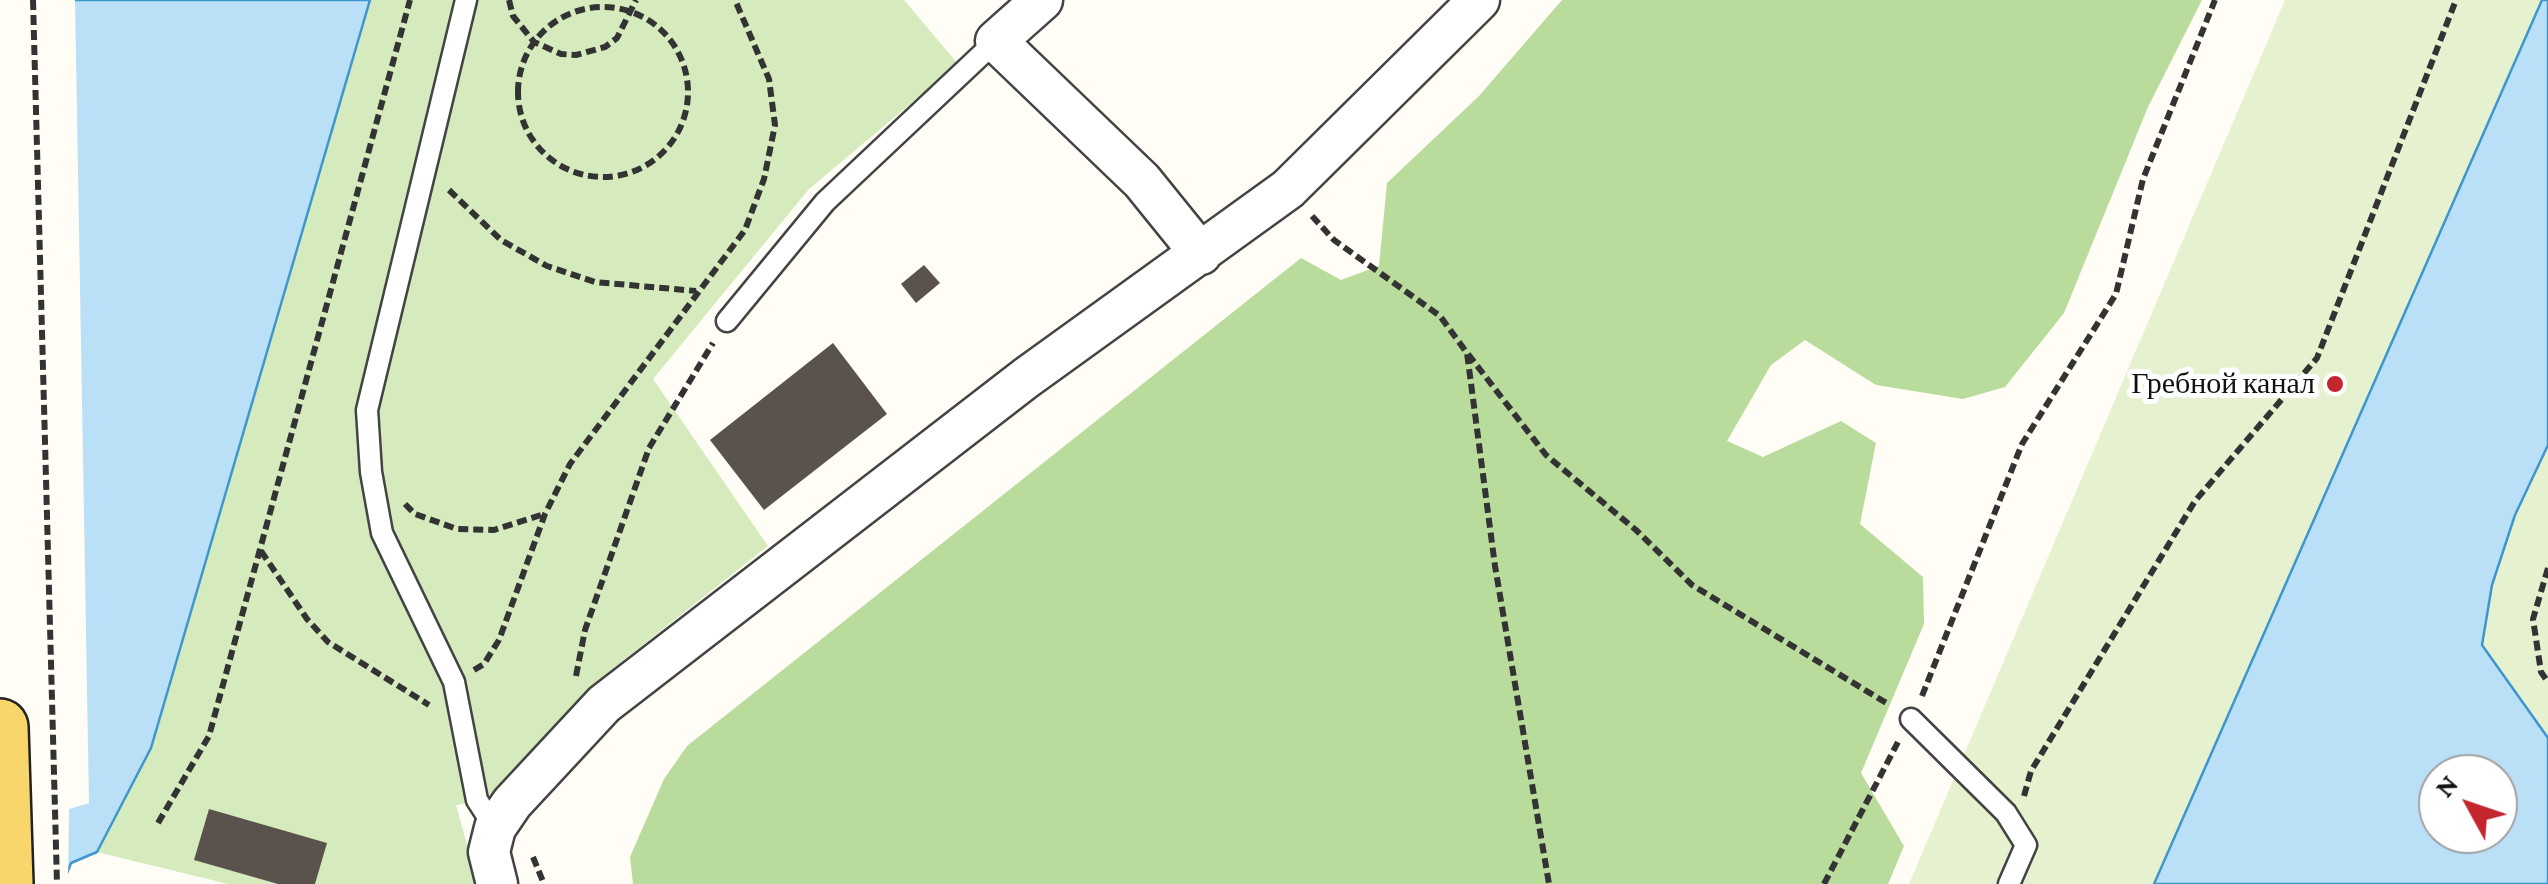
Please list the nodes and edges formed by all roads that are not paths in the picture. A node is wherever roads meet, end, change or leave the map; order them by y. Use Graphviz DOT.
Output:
graph roads {
  1 [pos="466,0"];
  2 [pos="1042,0"];
  3 [pos="1479,0"];
  4 [pos="996,40"];
  5 [pos="1201,254"];
  6 [pos="727,321"];
  7 [pos="1910,719"];
  8 [pos="0,728"];
  9 [pos="494,828"];
  10 [pos="5,884"];
  11 [pos="496,884"];
  12 [pos="2009,884"];
  1 -- 9 [label="lane"];
  2 -- 4 [label="street"];
  3 -- 5 [label="street"];
  4 -- 5 [label="street"];
  4 -- 6 [label="lane"];
  5 -- 9 [label="street"];
  7 -- 12 [label="lane"];
  8 -- 10 [label="main road"];
  9 -- 11 [label="street"];
}
